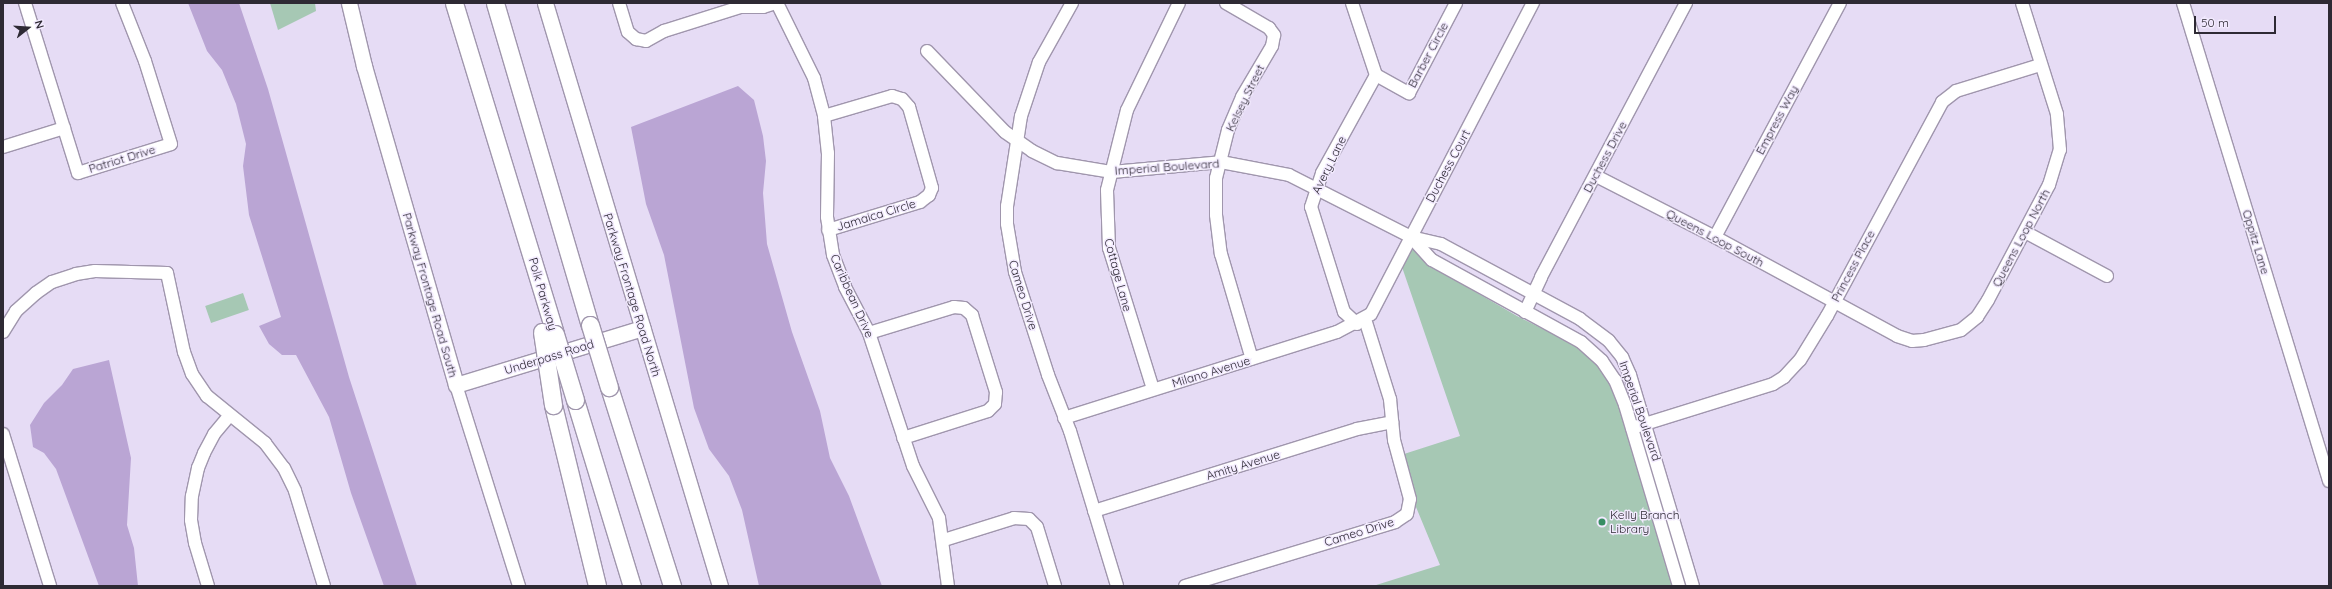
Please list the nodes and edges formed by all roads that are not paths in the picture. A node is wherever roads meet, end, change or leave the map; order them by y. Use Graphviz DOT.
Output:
graph roads {
  1 [pos="26,3"];
  2 [pos="122,3"];
  3 [pos="349,3"];
  4 [pos="454,3"];
  5 [pos="495,3"];
  6 [pos="546,3"];
  7 [pos="619,3"];
  8 [pos="776,3"];
  9 [pos="1072,3"];
  10 [pos="1179,3"];
  11 [pos="1352,3"];
  12 [pos="1456,3"];
  13 [pos="1533,3"];
  14 [pos="1686,3"];
  15 [pos="1840,3"];
  16 [pos="2022,3"];
  17 [pos="2183,3"];
  18 [pos="1229,4"];
  19 [pos="927,51"];
  20 [pos="2040,65"];
  21 [pos="1376,75"];
  22 [pos="824,116"];
  23 [pos="64,128"];
  24 [pos="1016,141"];
  25 [pos="3,147"];
  26 [pos="1221,162"];
  27 [pos="1112,172"];
  28 [pos="1596,176"];
  29 [pos="1316,188"];
  30 [pos="828,230"];
  31 [pos="2025,232"];
  32 [pos="1411,237"];
  33 [pos="1715,237"];
  34 [pos="2107,276"];
  35 [pos="1534,294"];
  36 [pos="1834,301"];
  37 [pos="1525,312"];
  38 [pos="1361,321"];
  39 [pos="642,328"];
  40 [pos="3,332"];
  41 [pos="548,333"];
  42 [pos="869,333"];
  43 [pos="1252,359"];
  44 [pos="456,385"];
  45 [pos="1153,390"];
  46 [pos="229,416"];
  47 [pos="1064,418"];
  48 [pos="1392,422"];
  49 [pos="1646,424"];
  50 [pos="1632,428"];
  51 [pos="3,434"];
  52 [pos="903,438"];
  53 [pos="2329,481"];
  54 [pos="1094,511"];
  55 [pos="944,540"];
  56 [pos="50,586"];
  57 [pos="208,586"];
  58 [pos="324,586"];
  59 [pos="518,586"];
  60 [pos="597,586"];
  61 [pos="632,586"];
  62 [pos="672,586"];
  63 [pos="720,586"];
  64 [pos="948,586"];
  65 [pos="1055,586"];
  66 [pos="1117,586"];
  67 [pos="1185,586"];
  68 [pos="1679,586"];
  69 [pos="1693,586"];
  1 -- 23 [label="street, Patriot Drive"];
  2 -- 23 [label="street, Patriot Drive"];
  3 -- 44 [label="main road, Parkway Frontage Road South"];
  4 -- 41 [label="highway, Polk Parkway"];
  5 -- 62 [label="highway, bridge"];
  6 -- 39 [label="main road, Parkway Frontage Road North"];
  7 -- 8 [label="street"];
  8 -- 22 [label="street, Caribbean Drive"];
  9 -- 24 [label="street, Cameo Drive"];
  10 -- 27 [label="street, Cottage Lane"];
  11 -- 21 [label="street"];
  12 -- 21 [label="street, Barber Circle"];
  13 -- 32 [label="street, Duchess Court"];
  14 -- 28 [label="street, Duchess Drive"];
  15 -- 33 [label="street, Empress Way"];
  16 -- 20 [label="street, Queens Loop North"];
  17 -- 53 [label="street, Oppitz Lane"];
  18 -- 26 [label="street, Kelsey Street"];
  19 -- 24 [label="street, Imperial Boulevard"];
  20 -- 31 [label="street, Queens Loop North"];
  20 -- 36 [label="street, Princess Place"];
  21 -- 29 [label="street, Avery Lane"];
  22 -- 30 [label="street, Caribbean Drive"];
  22 -- 30 [label="street, Jamaica Circle"];
  23 -- 25 [label="street"];
  24 -- 27 [label="street, Imperial Boulevard"];
  24 -- 47 [label="street, Cameo Drive"];
  26 -- 27 [label="street, Imperial Boulevard"];
  26 -- 29 [label="street, Imperial Boulevard"];
  26 -- 43 [label="street, Kelsey Street"];
  27 -- 45 [label="street, Cottage Lane"];
  28 -- 33 [label="street, Queens Loop South"];
  28 -- 35 [label="street, Duchess Drive"];
  29 -- 32 [label="street, Imperial Boulevard"];
  29 -- 38 [label="street, Avery Lane"];
  30 -- 42 [label="street, Caribbean Drive"];
  31 -- 34 [label="street"];
  31 -- 36 [label="street, Queens Loop North"];
  32 -- 35 [label="street, Imperial Boulevard"];
  32 -- 37 [label="street, Imperial Boulevard"];
  32 -- 38 [label="street, Duchess Court"];
  33 -- 36 [label="street, Queens Loop South"];
  35 -- 37 [label="street, Duchess Drive"];
  35 -- 49 [label="street, Imperial Boulevard"];
  36 -- 49 [label="street, Princess Place"];
  37 -- 50 [label="street, Imperial Boulevard"];
  38 -- 43 [label="street, Milano Avenue"];
  38 -- 48 [label="street, Cameo Drive"];
  39 -- 44 [label="main road, Underpass Road"];
  39 -- 63 [label="main road, Parkway Frontage Road North"];
  40 -- 46 [label="street"];
  41 -- 60 [label="highway, bridge"];
  41 -- 61 [label="highway, Polk Parkway, bridge"];
  42 -- 52 [label="street, Caribbean Drive"];
  42 -- 52 [label="street"];
  43 -- 45 [label="street, Milano Avenue"];
  44 -- 59 [label="street, Parkway Frontage Road South"];
  45 -- 47 [label="street, Milano Avenue"];
  46 -- 57 [label="street"];
  46 -- 58 [label="street"];
  47 -- 54 [label="street, Cameo Drive"];
  48 -- 54 [label="street, Amity Avenue"];
  48 -- 67 [label="street, Cameo Drive"];
  49 -- 50 [label="street, Princess Place"];
  49 -- 69 [label="street, Imperial Boulevard"];
  50 -- 68 [label="street, Imperial Boulevard"];
  51 -- 56 [label="street"];
  52 -- 55 [label="street, Caribbean Drive"];
  54 -- 66 [label="street, Cameo Drive"];
  55 -- 64 [label="street, Caribbean Drive"];
  55 -- 65 [label="street"];
}
